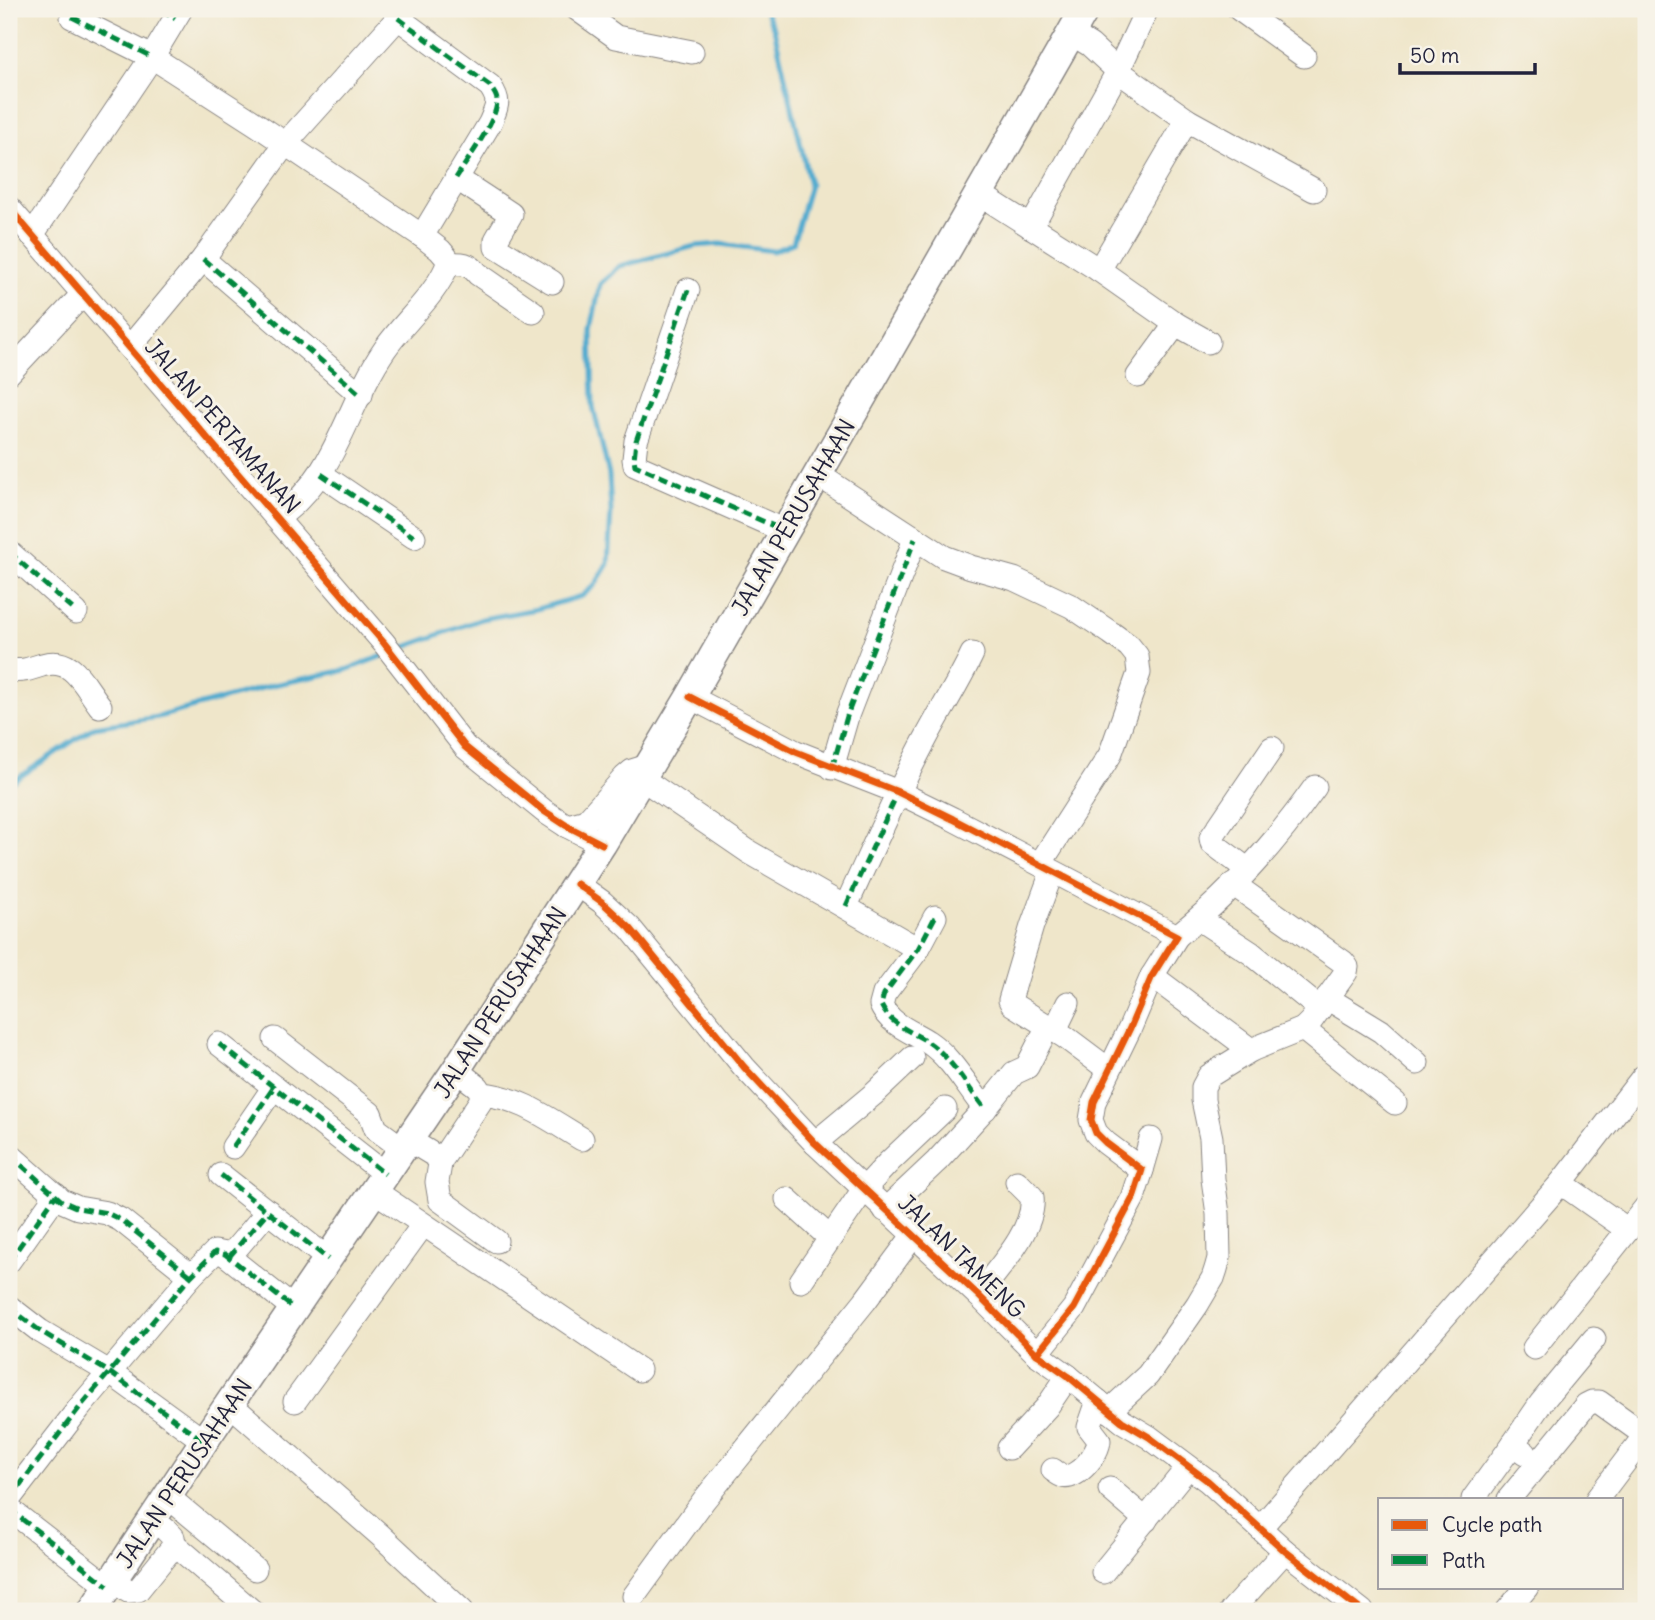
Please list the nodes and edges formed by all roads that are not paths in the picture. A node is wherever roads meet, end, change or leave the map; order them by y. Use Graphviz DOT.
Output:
graph roads {
  1 [pos="577,9"];
  2 [pos="1085,9"];
  3 [pos="1147,9"];
  4 [pos="1239,9"];
  5 [pos="172,12"];
  6 [pos="402,14"];
  7 [pos="72,17"];
  8 [pos="1072,34"];
  9 [pos="692,52"];
  10 [pos="1304,56"];
  11 [pos="152,57"];
  12 [pos="1118,71"];
  13 [pos="1187,120"];
  14 [pos="285,144"];
  15 [pos="456,178"];
  16 [pos="1314,190"];
  17 [pos="978,193"];
  18 [pos="9,208"];
  19 [pos="1031,227"];
  20 [pos="32,235"];
  21 [pos="422,236"];
  22 [pos="204,259"];
  23 [pos="448,264"];
  24 [pos="1099,270"];
  25 [pos="552,282"];
  26 [pos="688,290"];
  27 [pos="83,294"];
  28 [pos="533,312"];
  29 [pos="1175,324"];
  30 [pos="1208,342"];
  31 [pos="130,347"];
  32 [pos="9,373"];
  33 [pos="1138,376"];
  34 [pos="361,395"];
  35 [pos="321,474"];
  36 [pos="817,474"];
  37 [pos="276,518"];
  38 [pos="785,530"];
  39 [pos="414,537"];
  40 [pos="915,539"];
  41 [pos="9,552"];
  42 [pos="76,612"];
  43 [pos="972,654"];
  44 [pos="9,670"];
  45 [pos="690,697"];
  46 [pos="100,706"];
  47 [pos="1272,748"];
  48 [pos="832,768"];
  49 [pos="645,772"];
  50 [pos="1315,787"];
  51 [pos="898,792"];
  52 [pos="567,827"];
  53 [pos="602,844"];
  54 [pos="1046,868"];
  55 [pos="1240,876"];
  56 [pos="577,884"];
  57 [pos="846,906"];
  58 [pos="935,917"];
  59 [pos="1199,919"];
  60 [pos="1177,936"];
  61 [pos="918,949"];
  62 [pos="1152,976"];
  63 [pos="1068,1003"];
  64 [pos="1324,1004"];
  65 [pos="1051,1028"];
  66 [pos="1303,1029"];
  67 [pos="275,1039"];
  68 [pos="219,1044"];
  69 [pos="1251,1050"];
  70 [pos="912,1058"];
  71 [pos="1417,1063"];
  72 [pos="456,1070"];
  73 [pos="1109,1070"];
  74 [pos="1643,1077"];
  75 [pos="274,1087"];
  76 [pos="482,1094"];
  77 [pos="1395,1103"];
  78 [pos="945,1109"];
  79 [pos="985,1109"];
  80 [pos="582,1139"];
  81 [pos="1152,1139"];
  82 [pos="815,1143"];
  83 [pos="405,1144"];
  84 [pos="233,1147"];
  85 [pos="10,1154"];
  86 [pos="441,1158"];
  87 [pos="1142,1170"];
  88 [pos="221,1175"];
  89 [pos="379,1182"];
  90 [pos="1017,1182"];
  91 [pos="1561,1183"];
  92 [pos="864,1189"];
  93 [pos="56,1195"];
  94 [pos="787,1199"];
  95 [pos="1646,1207"];
  96 [pos="885,1210"];
  97 [pos="268,1211"];
  98 [pos="423,1225"];
  99 [pos="1628,1230"];
  100 [pos="913,1236"];
  101 [pos="830,1238"];
  102 [pos="496,1241"];
  103 [pos="229,1256"];
  104 [pos="328,1259"];
  105 [pos="9,1261"];
  106 [pos="191,1276"];
  107 [pos="801,1281"];
  108 [pos="978,1295"];
  109 [pos="9,1307"];
  110 [pos="293,1308"];
  111 [pos="1594,1339"];
  112 [pos="1534,1348"];
  113 [pos="1037,1354"];
  114 [pos="639,1370"];
  115 [pos="109,1372"];
  116 [pos="1068,1376"];
  117 [pos="295,1401"];
  118 [pos="230,1404"];
  119 [pos="1104,1406"];
  120 [pos="1646,1435"];
  121 [pos="204,1441"];
  122 [pos="1513,1444"];
  123 [pos="1009,1448"];
  124 [pos="1539,1464"];
  125 [pos="1188,1467"];
  126 [pos="1053,1469"];
  127 [pos="12,1488"];
  128 [pos="1110,1489"];
  129 [pos="167,1496"];
  130 [pos="1474,1498"];
  131 [pos="1510,1498"];
  132 [pos="1598,1498"];
  133 [pos="9,1508"];
  134 [pos="152,1520"];
  135 [pos="1146,1520"];
  136 [pos="1261,1528"];
  137 [pos="174,1544"];
  138 [pos="1285,1550"];
  139 [pos="255,1569"];
  140 [pos="1103,1572"];
  141 [pos="111,1583"];
  142 [pos="1526,1588"];
  143 [pos="634,1596"];
  144 [pos="1349,1608"];
  145 [pos="92,1611"];
  146 [pos="252,1611"];
  147 [pos="462,1611"];
  148 [pos="1231,1611"];
  149 [pos="1507,1611"];
  1 -- 9 [label="street"];
  2 -- 8 [label="main road, JALAN PERUSAHAAN"];
  3 -- 12 [label="street"];
  4 -- 10 [label="street"];
  5 -- 11 [label="street"];
  6 -- 14 [label="street"];
  6 -- 15 [label="street"];
  7 -- 11 [label="street"];
  8 -- 12 [label="street"];
  8 -- 17 [label="main road, JALAN PERUSAHAAN"];
  11 -- 14 [label="street"];
  11 -- 20 [label="street"];
  12 -- 13 [label="street"];
  12 -- 19 [label="street"];
  13 -- 16 [label="street"];
  13 -- 24 [label="street"];
  14 -- 21 [label="street"];
  14 -- 22 [label="street"];
  15 -- 21 [label="street"];
  15 -- 25 [label="street"];
  17 -- 19 [label="street"];
  17 -- 36 [label="main road, JALAN PERUSAHAAN"];
  18 -- 20 [label="street, JALAN PERTAMANAN"];
  19 -- 24 [label="street"];
  20 -- 27 [label="street, JALAN PERTAMANAN"];
  21 -- 23 [label="street"];
  22 -- 31 [label="street"];
  22 -- 34 [label="street"];
  23 -- 28 [label="street"];
  23 -- 34 [label="street"];
  24 -- 29 [label="street"];
  26 -- 38 [label="street"];
  27 -- 31 [label="street, JALAN PERTAMANAN"];
  27 -- 32 [label="street"];
  29 -- 30 [label="street"];
  29 -- 33 [label="street"];
  31 -- 37 [label="street, JALAN PERTAMANAN"];
  34 -- 35 [label="street"];
  35 -- 37 [label="street"];
  35 -- 39 [label="street"];
  36 -- 38 [label="main road, JALAN PERUSAHAAN"];
  36 -- 40 [label="street"];
  37 -- 52 [label="street, JALAN PERTAMANAN"];
  38 -- 45 [label="main road, JALAN PERUSAHAAN"];
  40 -- 48 [label="street"];
  40 -- 54 [label="street"];
  41 -- 42 [label="street"];
  43 -- 51 [label="street"];
  44 -- 46 [label="street"];
  45 -- 48 [label="street"];
  45 -- 49 [label="main road, JALAN PERUSAHAAN"];
  47 -- 55 [label="street"];
  48 -- 51 [label="street"];
  49 -- 52 [label="street"];
  49 -- 53 [label="main road, JALAN PERUSAHAAN"];
  49 -- 57 [label="street"];
  50 -- 55 [label="street"];
  51 -- 54 [label="street"];
  51 -- 57 [label="street"];
  52 -- 53 [label="street, JALAN PERTAMANAN"];
  53 -- 56 [label="main road, JALAN PERUSAHAAN"];
  54 -- 60 [label="street"];
  54 -- 65 [label="street"];
  55 -- 59 [label="street"];
  55 -- 64 [label="street"];
  56 -- 72 [label="main road, JALAN PERUSAHAAN"];
  56 -- 82 [label="street, JALAN TAMENG"];
  57 -- 61 [label="street"];
  58 -- 61 [label="street"];
  59 -- 60 [label="street"];
  59 -- 64 [label="street"];
  60 -- 62 [label="street"];
  61 -- 79 [label="street"];
  62 -- 69 [label="street"];
  62 -- 73 [label="street"];
  63 -- 65 [label="street"];
  64 -- 66 [label="street"];
  64 -- 71 [label="street"];
  65 -- 73 [label="street"];
  65 -- 79 [label="street"];
  66 -- 69 [label="street"];
  66 -- 77 [label="street"];
  67 -- 83 [label="street"];
  68 -- 75 [label="street"];
  69 -- 119 [label="street"];
  70 -- 82 [label="street"];
  72 -- 76 [label="street"];
  72 -- 83 [label="main road, JALAN PERUSAHAAN"];
  73 -- 87 [label="street"];
  74 -- 91 [label="street"];
  75 -- 84 [label="street"];
  75 -- 89 [label="street"];
  76 -- 80 [label="street"];
  76 -- 86 [label="street"];
  78 -- 92 [label="street"];
  79 -- 96 [label="street"];
  81 -- 87 [label="street"];
  82 -- 92 [label="street, JALAN TAMENG"];
  83 -- 86 [label="street"];
  83 -- 89 [label="main road, JALAN PERUSAHAAN"];
  85 -- 93 [label="street"];
  86 -- 102 [label="street"];
  87 -- 113 [label="street"];
  88 -- 97 [label="street"];
  89 -- 98 [label="street"];
  89 -- 104 [label="main road, JALAN PERUSAHAAN"];
  90 -- 108 [label="street"];
  91 -- 99 [label="street"];
  91 -- 136 [label="street"];
  92 -- 96 [label="street, JALAN TAMENG"];
  92 -- 101 [label="street"];
  93 -- 105 [label="street"];
  93 -- 106 [label="street"];
  94 -- 101 [label="street"];
  95 -- 99 [label="street"];
  96 -- 100 [label="street, JALAN TAMENG"];
  97 -- 103 [label="street"];
  97 -- 104 [label="street"];
  98 -- 114 [label="street"];
  98 -- 117 [label="street"];
  99 -- 112 [label="street"];
  100 -- 108 [label="street, JALAN TAMENG"];
  100 -- 143 [label="street"];
  101 -- 107 [label="street"];
  103 -- 106 [label="street"];
  103 -- 110 [label="street"];
  104 -- 110 [label="main road, JALAN PERUSAHAAN"];
  106 -- 115 [label="street"];
  108 -- 113 [label="street, JALAN TAMENG"];
  109 -- 115 [label="street"];
  110 -- 118 [label="main road, JALAN PERUSAHAAN"];
  111 -- 122 [label="street"];
  113 -- 116 [label="street, JALAN TAMENG"];
  115 -- 121 [label="street"];
  115 -- 127 [label="street"];
  116 -- 119 [label="street, JALAN TAMENG"];
  116 -- 123 [label="street"];
  118 -- 121 [label="main road, JALAN PERUSAHAAN"];
  118 -- 147 [label="street"];
  119 -- 125 [label="street, JALAN TAMENG"];
  119 -- 126 [label="street"];
  120 -- 124 [label="street"];
  120 -- 132 [label="street"];
  121 -- 129 [label="main road, JALAN PERUSAHAAN"];
  122 -- 124 [label="street"];
  122 -- 130 [label="street"];
  124 -- 131 [label="street"];
  125 -- 135 [label="street"];
  125 -- 136 [label="street, JALAN TAMENG"];
  128 -- 135 [label="street"];
  129 -- 134 [label="main road, JALAN PERUSAHAAN"];
  129 -- 139 [label="street"];
  133 -- 141 [label="street"];
  134 -- 137 [label="street"];
  134 -- 141 [label="main road, JALAN PERUSAHAAN"];
  135 -- 140 [label="street"];
  136 -- 138 [label="street, JALAN TAMENG"];
  137 -- 141 [label="street"];
  137 -- 146 [label="street"];
  138 -- 144 [label="street, JALAN TAMENG"];
  138 -- 148 [label="street"];
  141 -- 145 [label="main road, JALAN PERUSAHAAN"];
  142 -- 149 [label="street"];
}
